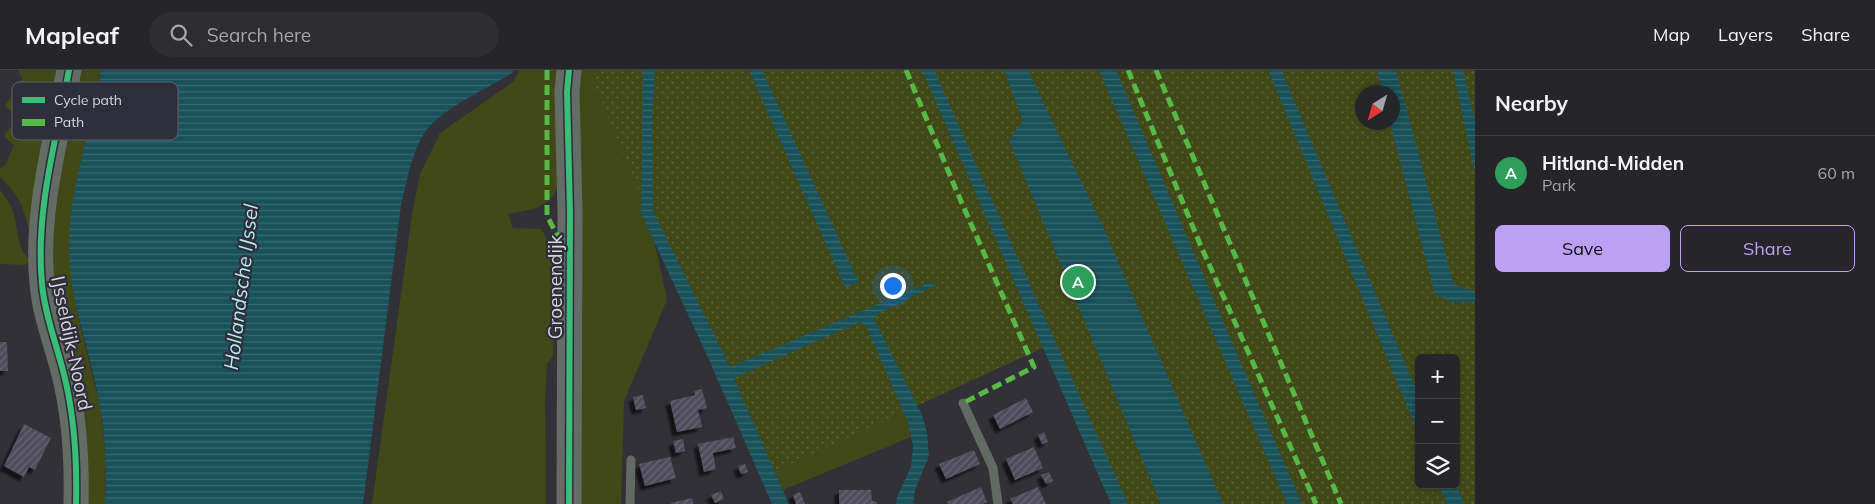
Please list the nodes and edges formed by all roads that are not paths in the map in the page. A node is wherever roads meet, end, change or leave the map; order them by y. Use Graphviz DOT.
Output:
graph roads {
  1 [pos="569,70"];
  2 [pos="54,140"];
  3 [pos="963,403"];
  4 [pos="630,460"];
  5 [pos="76,504"];
  6 [pos="569,504"];
  7 [pos="630,504"];
  8 [pos="998,504"];
  1 -- 6 [label="street, Groenendijk"];
  2 -- 5 [label="street, IJsseldijk-Noord"];
  3 -- 8 [label="lane"];
  4 -- 7 [label="lane"];
}
